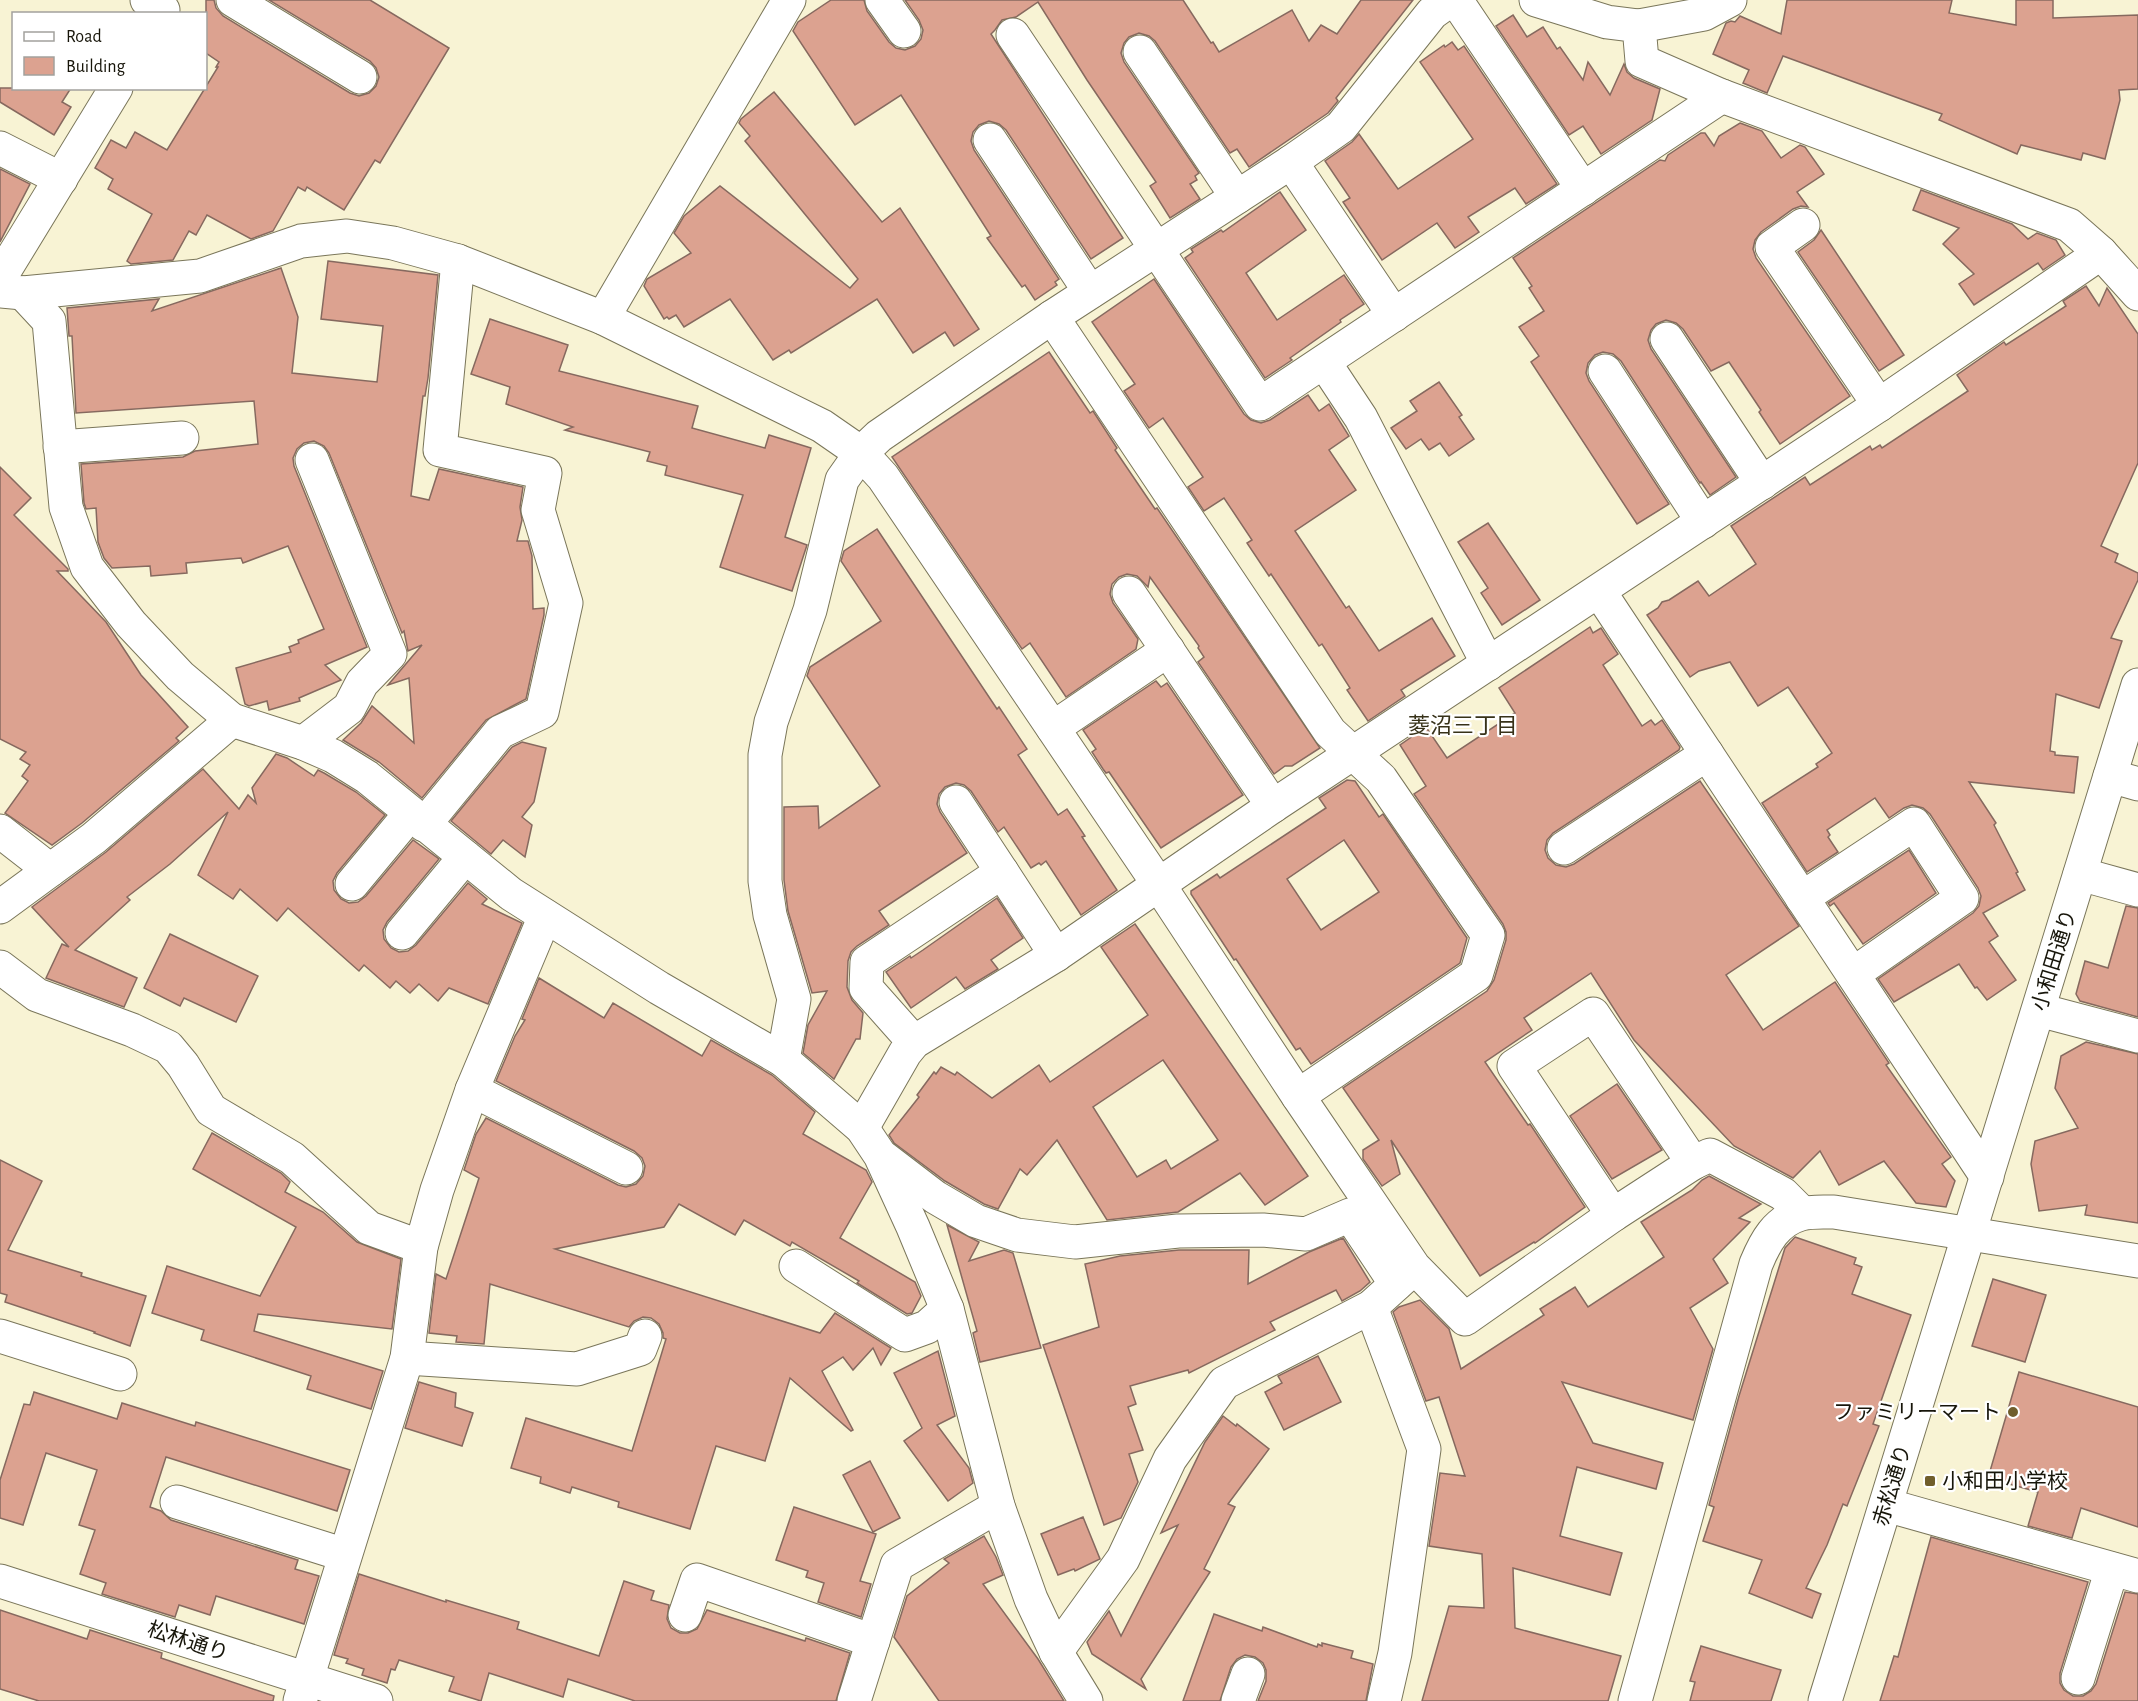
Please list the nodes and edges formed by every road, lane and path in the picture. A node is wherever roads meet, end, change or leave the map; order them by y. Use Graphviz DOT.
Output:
graph roads {
  1 [pos="234,0"];
  2 [pos="789,0"];
  3 [pos="882,0"];
  4 [pos="1450,0"];
  5 [pos="1456,0"];
  6 [pos="1536,0"];
  7 [pos="1730,0"];
  8 [pos="1639,26"];
  9 [pos="904,31"];
  10 [pos="1013,35"];
  11 [pos="1140,52"];
  12 [pos="360,77"];
  13 [pos="115,90"];
  14 [pos="1722,96"];
  15 [pos="990,140"];
  16 [pos="0,148"];
  17 [pos="1291,162"];
  18 [pos="61,179"];
  19 [pos="1583,189"];
  20 [pos="1237,197"];
  21 [pos="1803,225"];
  22 [pos="1156,249"];
  23 [pos="2102,253"];
  24 [pos="458,261"];
  25 [pos="8,288"];
  26 [pos="1090,292"];
  27 [pos="2138,294"];
  28 [pos="1394,315"];
  29 [pos="1052,317"];
  30 [pos="603,318"];
  31 [pos="1667,339"];
  32 [pos="1324,362"];
  33 [pos="1605,371"];
  34 [pos="1879,405"];
  35 [pos="182,438"];
  36 [pos="60,447"];
  37 [pos="861,453"];
  38 [pos="312,460"];
  39 [pos="1762,483"];
  40 [pos="1702,522"];
  41 [pos="1599,591"];
  42 [pos="1129,593"];
  43 [pos="1168,650"];
  44 [pos="1488,664"];
  45 [pos="2138,685"];
  46 [pos="232,720"];
  47 [pos="1053,728"];
  48 [pos="303,743"];
  49 [pos="1353,753"];
  50 [pos="1707,754"];
  51 [pos="2124,780"];
  52 [pos="956,802"];
  53 [pos="1273,806"];
  54 [pos="417,819"];
  55 [pos="0,831"];
  56 [pos="1564,848"];
  57 [pos="465,857"];
  58 [pos="50,870"];
  59 [pos="1002,872"];
  60 [pos="2080,874"];
  61 [pos="352,884"];
  62 [pos="1159,885"];
  63 [pos="2138,890"];
  64 [pos="1802,898"];
  65 [pos="0,907"];
  66 [pos="545,916"];
  67 [pos="402,933"];
  68 [pos="1056,956"];
  69 [pos="0,967"];
  70 [pos="1853,974"];
  71 [pos="2039,1010"];
  72 [pos="2138,1036"];
  73 [pos="914,1042"];
  74 [pos="783,1060"];
  75 [pos="472,1090"];
  76 [pos="1298,1096"];
  77 [pos="862,1128"];
  78 [pos="880,1155"];
  79 [pos="1693,1163"];
  80 [pos="626,1168"];
  81 [pos="1988,1177"];
  82 [pos="1802,1213"];
  83 [pos="1613,1215"];
  84 [pos="1970,1235"];
  85 [pos="421,1247"];
  86 [pos="2138,1261"];
  87 [pos="796,1266"];
  88 [pos="1405,1276"];
  89 [pos="1371,1307"];
  90 [pos="947,1309"];
  91 [pos="0,1336"];
  92 [pos="645,1336"];
  93 [pos="407,1358"];
  94 [pos="120,1374"];
  95 [pos="177,1502"];
  96 [pos="1886,1505"];
  97 [pos="998,1506"];
  98 [pos="345,1555"];
  99 [pos="2125,1573"];
  100 [pos="0,1581"];
  101 [pos="685,1615"];
  102 [pos="873,1641"];
  103 [pos="1056,1652"];
  104 [pos="2078,1678"];
  105 [pos="303,1690"];
  106 [pos="376,1701"];
  107 [pos="854,1701"];
  108 [pos="1086,1701"];
  109 [pos="1384,1701"];
  110 [pos="1635,1701"];
  111 [pos="1825,1701"];
  1 -- 12 [label="street"];
  2 -- 30 [label="street"];
  3 -- 9 [label="street"];
  4 -- 17 [label="street"];
  5 -- 19 [label="street"];
  6 -- 8 [label="street"];
  7 -- 8 [label="street"];
  8 -- 14 [label="street"];
  10 -- 22 [label="street"];
  11 -- 20 [label="street"];
  13 -- 18 [label="street"];
  14 -- 19 [label="street"];
  14 -- 23 [label="street"];
  15 -- 26 [label="street"];
  16 -- 18 [label="street"];
  17 -- 20 [label="street"];
  17 -- 28 [label="street"];
  18 -- 25 [label="street"];
  19 -- 28 [label="street"];
  20 -- 22 [label="street"];
  21 -- 34 [label="street"];
  22 -- 26 [label="street"];
  22 -- 32 [label="street"];
  23 -- 27 [label="street"];
  23 -- 34 [label="street"];
  24 -- 25 [label="street"];
  24 -- 30 [label="street"];
  24 -- 54 [label="street"];
  25 -- 36 [label="street"];
  26 -- 29 [label="street"];
  28 -- 32 [label="street"];
  29 -- 37 [label="street"];
  29 -- 49 [label="street"];
  30 -- 37 [label="street"];
  31 -- 39 [label="street"];
  32 -- 44 [label="street"];
  33 -- 40 [label="street"];
  34 -- 39 [label="street"];
  35 -- 36 [label="street"];
  36 -- 46 [label="street"];
  37 -- 47 [label="street"];
  37 -- 74 [label="street"];
  38 -- 48 [label="street"];
  39 -- 40 [label="street"];
  40 -- 41 [label="street"];
  41 -- 44 [label="street"];
  41 -- 50 [label="street"];
  42 -- 43 [label="street"];
  43 -- 47 [label="street"];
  43 -- 53 [label="street"];
  44 -- 49 [label="street"];
  45 -- 51 [label="street, 小和田通り"];
  46 -- 48 [label="street"];
  46 -- 58 [label="street"];
  47 -- 62 [label="street"];
  48 -- 54 [label="street"];
  49 -- 53 [label="street"];
  49 -- 76 [label="street"];
  50 -- 56 [label="street"];
  50 -- 64 [label="street"];
  51 -- 60 [label="street, 小和田通り"];
  52 -- 59 [label="street"];
  53 -- 62 [label="street"];
  54 -- 57 [label="street"];
  54 -- 61 [label="street"];
  55 -- 58 [label="street"];
  57 -- 66 [label="street"];
  57 -- 67 [label="street"];
  58 -- 65 [label="street"];
  59 -- 68 [label="street"];
  59 -- 73 [label="street"];
  60 -- 63 [label="street"];
  60 -- 71 [label="street, 小和田通り"];
  62 -- 68 [label="street"];
  62 -- 76 [label="street"];
  64 -- 70 [label="street"];
  64 -- 70 [label="street"];
  66 -- 74 [label="street"];
  66 -- 75 [label="street"];
  68 -- 73 [label="street"];
  69 -- 85 [label="street"];
  70 -- 81 [label="street"];
  71 -- 72 [label="street"];
  71 -- 81 [label="street, 小和田通り"];
  73 -- 77 [label="street"];
  74 -- 77 [label="street"];
  75 -- 80 [label="street"];
  75 -- 85 [label="street"];
  76 -- 88 [label="street"];
  77 -- 78 [label="street"];
  78 -- 88 [label="street"];
  78 -- 90 [label="street"];
  79 -- 82 [label="street"];
  79 -- 83 [label="street"];
  79 -- 83 [label="street"];
  81 -- 84 [label="street, 小和田通り"];
  82 -- 84 [label="street"];
  82 -- 110 [label="street"];
  83 -- 88 [label="street"];
  84 -- 86 [label="street"];
  84 -- 96 [label="street, 赤松通り"];
  85 -- 93 [label="street"];
  87 -- 90 [label="street"];
  88 -- 89 [label="street"];
  89 -- 103 [label="street"];
  89 -- 109 [label="street"];
  90 -- 97 [label="street"];
  91 -- 94 [label="street"];
  92 -- 93 [label="street"];
  93 -- 98 [label="street"];
  95 -- 98 [label="street"];
  96 -- 99 [label="street"];
  96 -- 111 [label="street, 赤松通り"];
  97 -- 102 [label="street"];
  97 -- 103 [label="street"];
  98 -- 105 [label="street"];
  99 -- 104 [label="street"];
  100 -- 105 [label="street, 松林通り"];
  101 -- 102 [label="street"];
  102 -- 107 [label="street"];
  103 -- 108 [label="street"];
  105 -- 106 [label="street, 松林通り"];
}
